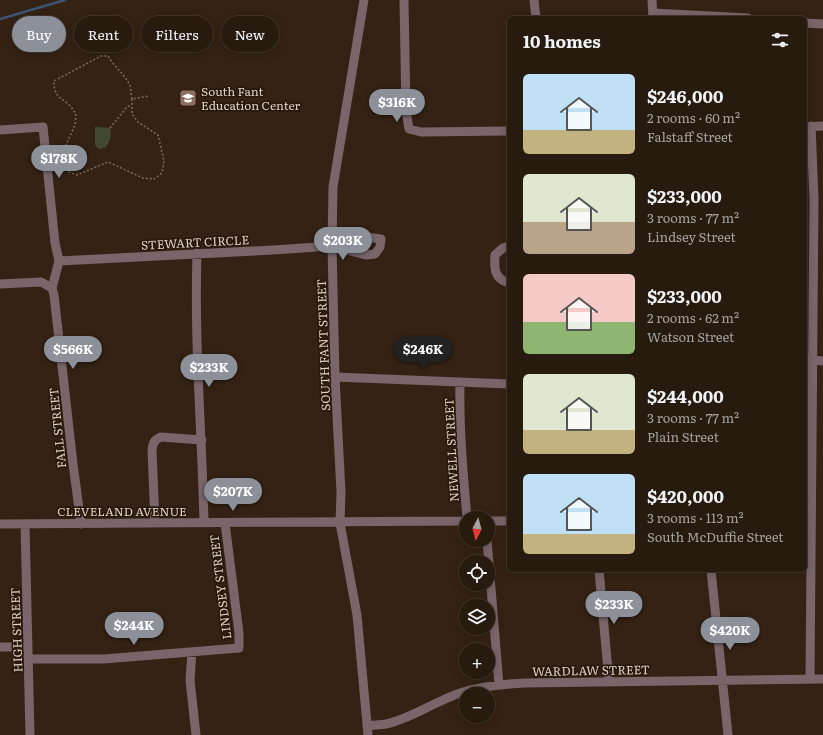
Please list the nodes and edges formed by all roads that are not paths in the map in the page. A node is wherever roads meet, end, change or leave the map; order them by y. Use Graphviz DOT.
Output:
graph roads {
  1 [pos="364,0"];
  2 [pos="404,0"];
  3 [pos="534,0"];
  4 [pos="652,0"];
  5 [pos="653,15"];
  6 [pos="536,16"];
  7 [pos="685,16"];
  8 [pos="807,23"];
  9 [pos="823,24"];
  10 [pos="808,126"];
  11 [pos="823,126"];
  12 [pos="0,130"];
  13 [pos="507,131"];
  14 [pos="332,246"];
  15 [pos="507,247"];
  16 [pos="197,253"];
  17 [pos="59,261"];
  18 [pos="507,282"];
  19 [pos="0,284"];
  20 [pos="52,288"];
  21 [pos="814,360"];
  22 [pos="335,377"];
  23 [pos="460,382"];
  24 [pos="507,384"];
  25 [pos="202,440"];
  26 [pos="466,511"];
  27 [pos="459,521"];
  28 [pos="495,521"];
  29 [pos="507,521"];
  30 [pos="155,523"];
  31 [pos="204,523"];
  32 [pos="225,523"];
  33 [pos="340,523"];
  34 [pos="0,524"];
  35 [pos="25,524"];
  36 [pos="81,524"];
  37 [pos="488,547"];
  38 [pos="599,572"];
  39 [pos="711,572"];
  40 [pos="0,647"];
  41 [pos="28,647"];
  42 [pos="192,652"];
  43 [pos="29,659"];
  44 [pos="810,679"];
  45 [pos="823,679"];
  46 [pos="722,681"];
  47 [pos="609,682"];
  48 [pos="499,685"];
  49 [pos="368,730"];
  50 [pos="30,735"];
  51 [pos="196,735"];
  52 [pos="728,735"];
  1 -- 14 [label="street, SOUTH FANT STREET"];
  2 -- 13 [label="street"];
  3 -- 6 [label="street"];
  4 -- 5 [label="street"];
  5 -- 7 [label="street"];
  8 -- 9 [label="street"];
  10 -- 11 [label="street"];
  10 -- 21 [label="street"];
  12 -- 17 [label="street"];
  14 -- 14 [label="street, STEWART CIRCLE"];
  14 -- 16 [label="street, STEWART CIRCLE"];
  14 -- 22 [label="street, SOUTH FANT STREET"];
  15 -- 18 [label="street"];
  16 -- 17 [label="street, STEWART CIRCLE"];
  16 -- 25 [label="street, LINDSEY STREET"];
  17 -- 20 [label="street"];
  19 -- 20 [label="street"];
  20 -- 36 [label="street, FALL STREET"];
  21 -- 44 [label="street"];
  22 -- 23 [label="street"];
  22 -- 33 [label="street, SOUTH FANT STREET"];
  23 -- 24 [label="street"];
  23 -- 26 [label="street, NEWELL STREET"];
  25 -- 30 [label="street"];
  25 -- 31 [label="street, LINDSEY STREET"];
  27 -- 33 [label="street, CLEVELAND AVENUE"];
  28 -- 29 [label="street"];
  30 -- 31 [label="street, CLEVELAND AVENUE"];
  30 -- 36 [label="street, CLEVELAND AVENUE"];
  31 -- 32 [label="street, CLEVELAND AVENUE"];
  32 -- 33 [label="street, CLEVELAND AVENUE"];
  32 -- 42 [label="street, LINDSEY STREET"];
  33 -- 49 [label="street"];
  34 -- 35 [label="street, CLEVELAND AVENUE"];
  35 -- 36 [label="street, CLEVELAND AVENUE"];
  35 -- 41 [label="street, HIGH STREET"];
  37 -- 48 [label="street"];
  38 -- 47 [label="street"];
  39 -- 46 [label="street"];
  40 -- 41 [label="street"];
  41 -- 43 [label="street, HIGH STREET"];
  42 -- 43 [label="street"];
  42 -- 51 [label="street"];
  43 -- 50 [label="street, HIGH STREET"];
  44 -- 45 [label="street, WARDLAW STREET"];
  44 -- 46 [label="street, WARDLAW STREET"];
  46 -- 47 [label="street, WARDLAW STREET"];
  46 -- 52 [label="street"];
  47 -- 48 [label="street, WARDLAW STREET"];
  48 -- 49 [label="street, WARDLAW STREET"];
}
